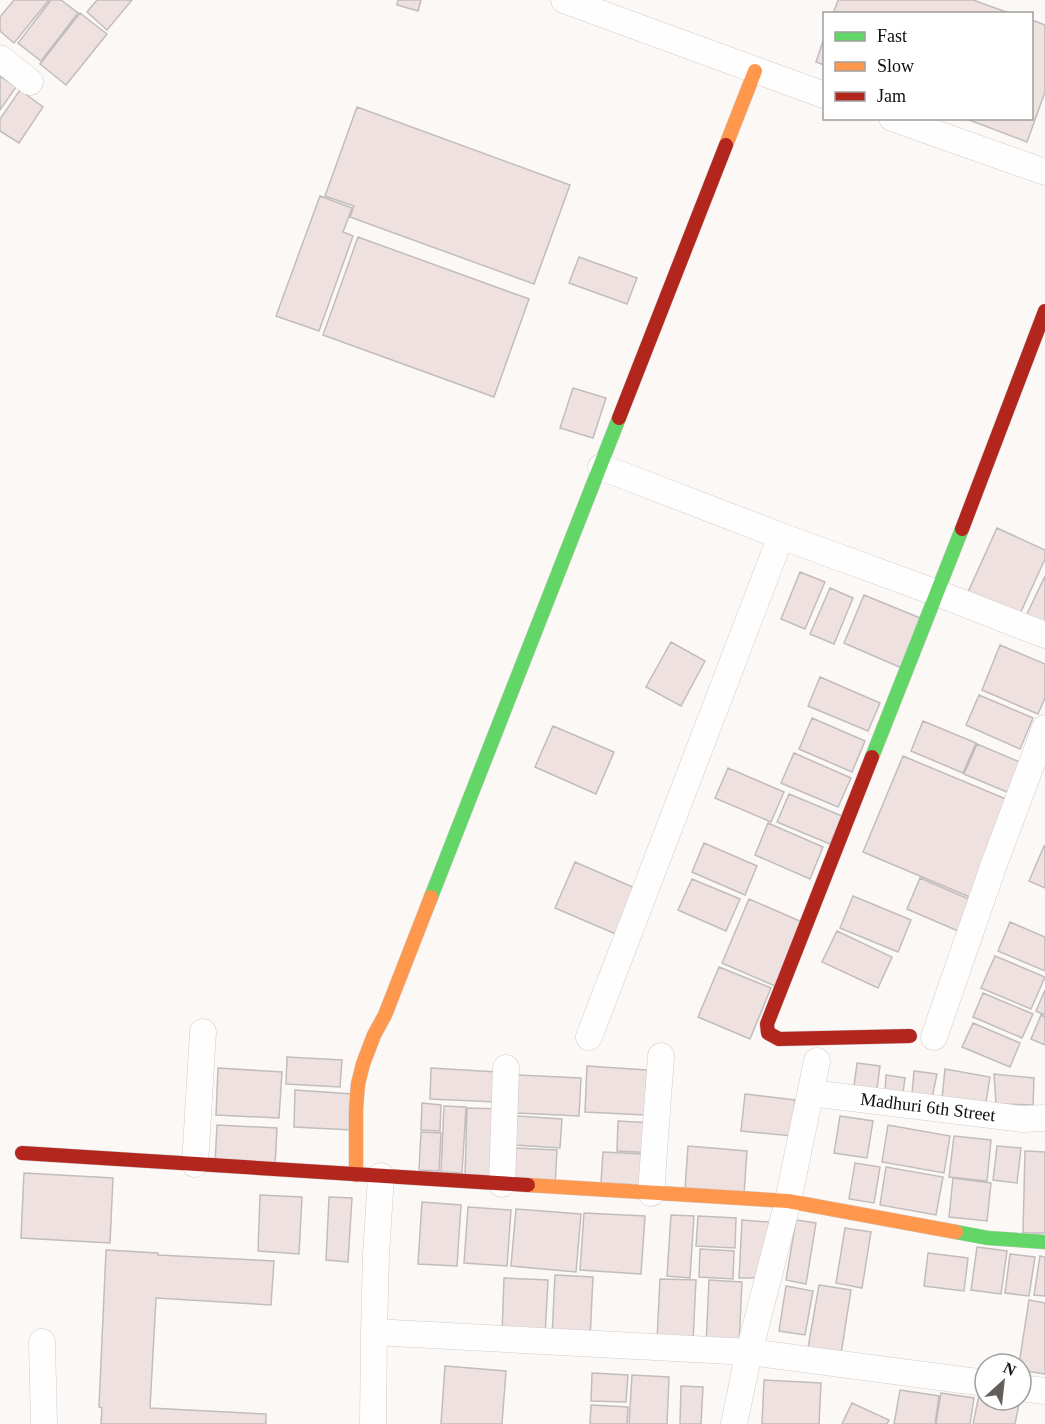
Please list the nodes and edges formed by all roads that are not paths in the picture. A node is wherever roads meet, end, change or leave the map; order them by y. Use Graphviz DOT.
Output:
graph roads {
  1 [pos="564,0"];
  2 [pos="0,58"];
  3 [pos="754,70"];
  4 [pos="30,82"];
  5 [pos="823,94"];
  6 [pos="898,120"];
  7 [pos="1045,172"];
  8 [pos="1045,311"];
  9 [pos="601,467"];
  10 [pos="781,536"];
  11 [pos="936,593"];
  12 [pos="1045,635"];
  13 [pos="1045,728"];
  14 [pos="203,1032"];
  15 [pos="589,1037"];
  16 [pos="922,1037"];
  17 [pos="661,1056"];
  18 [pos="817,1061"];
  19 [pos="506,1068"];
  20 [pos="811,1093"];
  21 [pos="1045,1118"];
  22 [pos="22,1153"];
  23 [pos="195,1164"];
  24 [pos="356,1175"];
  25 [pos="381,1176"];
  26 [pos="502,1184"];
  27 [pos="651,1192"];
  28 [pos="789,1201"];
  29 [pos="1045,1242"];
  30 [pos="374,1332"];
  31 [pos="42,1342"];
  32 [pos="749,1352"];
  33 [pos="973,1381"];
  34 [pos="44,1424"];
  35 [pos="373,1424"];
  36 [pos="734,1424"];
  1 -- 3 [label="street"];
  2 -- 4 [label="street"];
  3 -- 5 [label="street"];
  3 -- 9 [label="street"];
  6 -- 7 [label="street"];
  8 -- 11 [label="street"];
  9 -- 10 [label="street"];
  9 -- 24 [label="street"];
  10 -- 11 [label="street"];
  10 -- 15 [label="street"];
  11 -- 12 [label="street"];
  11 -- 16 [label="street"];
  13 -- 16 [label="street"];
  14 -- 23 [label="street"];
  17 -- 27 [label="street"];
  18 -- 20 [label="street"];
  19 -- 26 [label="street"];
  20 -- 21 [label="street, Madhuri 6th Street"];
  20 -- 28 [label="street"];
  22 -- 23 [label="street"];
  23 -- 24 [label="street"];
  24 -- 25 [label="street"];
  25 -- 26 [label="street"];
  25 -- 30 [label="street"];
  26 -- 27 [label="street"];
  27 -- 28 [label="street"];
  28 -- 29 [label="street"];
  28 -- 32 [label="street"];
  30 -- 32 [label="street"];
  30 -- 35 [label="street"];
  31 -- 34 [label="street"];
  32 -- 33 [label="street"];
  32 -- 36 [label="street"];
}
